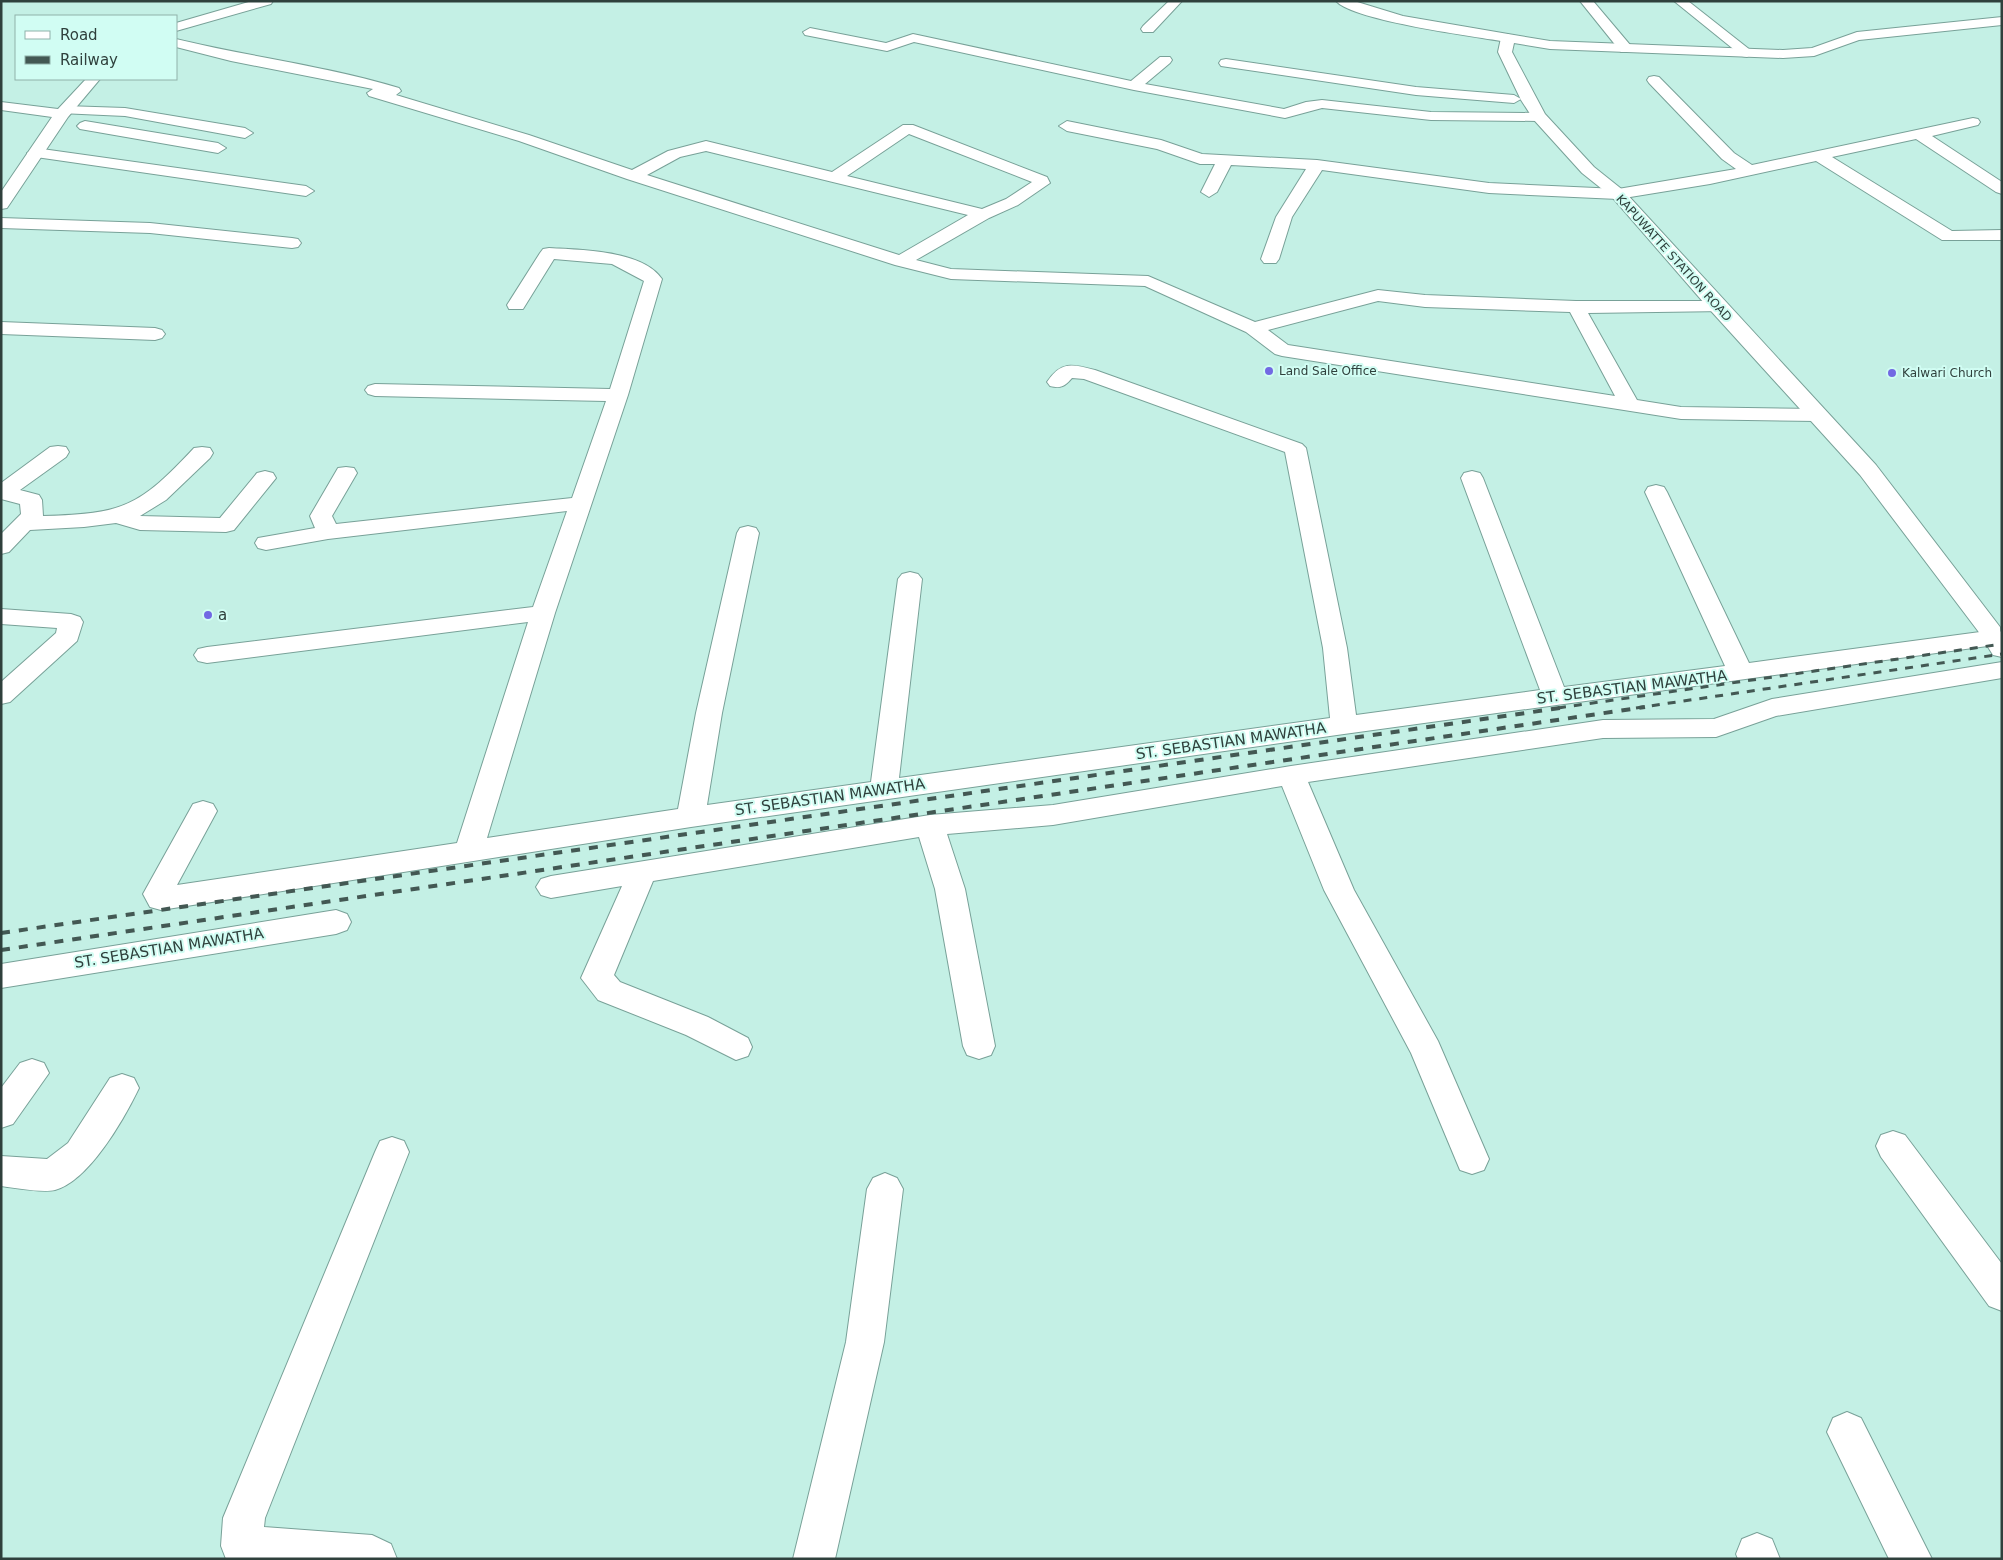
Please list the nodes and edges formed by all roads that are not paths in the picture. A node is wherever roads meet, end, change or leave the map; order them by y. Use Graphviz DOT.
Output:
graph roads {
  1 [pos="267,1"];
  2 [pos="1176,1"];
  3 [pos="1342,1"];
  4 [pos="1586,1"];
  5 [pos="1680,1"];
  6 [pos="2002,21"];
  7 [pos="178,25"];
  8 [pos="1148,29"];
  9 [pos="810,32"];
  10 [pos="1508,38"];
  11 [pos="178,44"];
  12 [pos="1626,49"];
  13 [pos="1747,53"];
  14 [pos="1165,60"];
  15 [pos="1226,64"];
  16 [pos="92,80"];
  17 [pos="1654,80"];
  18 [pos="1134,86"];
  19 [pos="374,93"];
  20 [pos="1528,100"];
  21 [pos="1,106"];
  22 [pos="61,115"];
  23 [pos="1539,116"];
  24 [pos="1973,122"];
  25 [pos="1067,126"];
  26 [pos="246,133"];
  27 [pos="1919,134"];
  28 [pos="218,148"];
  29 [pos="588,150"];
  30 [pos="36,153"];
  31 [pos="1819,156"];
  32 [pos="1225,161"];
  33 [pos="1317,165"];
  34 [pos="1748,170"];
  35 [pos="633,176"];
  36 [pos="835,177"];
  37 [pos="2002,190"];
  38 [pos="306,191"];
  39 [pos="1209,192"];
  40 [pos="1618,194"];
  41 [pos="1,204"];
  42 [pos="983,214"];
  43 [pos="1,222"];
  44 [pos="2002,235"];
  45 [pos="292,243"];
  46 [pos="1270,259"];
  47 [pos="901,261"];
  48 [pos="516,305"];
  49 [pos="1576,307"];
  50 [pos="1718,307"];
  51 [pos="1,328"];
  52 [pos="1253,328"];
  53 [pos="155,334"];
  54 [pos="1057,382"];
  55 [pos="375,390"];
  56 [pos="618,395"];
  57 [pos="1630,406"];
  58 [pos="1817,415"];
  59 [pos="58,452"];
  60 [pos="202,453"];
  61 [pos="346,473"];
  62 [pos="266,478"];
  63 [pos="1472,478"];
  64 [pos="2,492"];
  65 [pos="1656,492"];
  66 [pos="582,502"];
  67 [pos="118,516"];
  68 [pos="24,523"];
  69 [pos="328,532"];
  70 [pos="748,533"];
  71 [pos="266,544"];
  72 [pos="1,547"];
  73 [pos="910,578"];
  74 [pos="543,613"];
  75 [pos="1,616"];
  76 [pos="1997,635"];
  77 [pos="207,655"];
  78 [pos="2002,670"];
  79 [pos="1740,672"];
  80 [pos="1,696"];
  81 [pos="1555,696"];
  82 [pos="1344,725"];
  83 [pos="1291,775"];
  84 [pos="884,790"];
  85 [pos="203,811"];
  86 [pos="691,817"];
  87 [pos="930,825"];
  88 [pos="468,853"];
  89 [pos="643,871"];
  90 [pos="551,887"];
  91 [pos="336,922"];
  92 [pos="1,976"];
  93 [pos="979,1046"];
  94 [pos="736,1047"];
  95 [pos="32,1072"];
  96 [pos="122,1088"];
  97 [pos="1,1114"];
  98 [pos="1893,1146"];
  99 [pos="392,1152"];
  100 [pos="1472,1159"];
  101 [pos="1,1171"];
  102 [pos="885,1189"];
  103 [pos="2002,1294"];
  104 [pos="1847,1432"];
  105 [pos="376,1559"];
  106 [pos="814,1559"];
  107 [pos="1911,1559"];
  1 -- 7 [label="street"];
  2 -- 8 [label="street"];
  3 -- 10 [label="street"];
  4 -- 12 [label="street"];
  5 -- 13 [label="street"];
  6 -- 13 [label="street"];
  9 -- 18 [label="street"];
  10 -- 12 [label="street"];
  10 -- 20 [label="street, KAPUWATTE STATION ROAD"];
  11 -- 29 [label="street"];
  12 -- 13 [label="street"];
  14 -- 18 [label="street"];
  15 -- 20 [label="street"];
  16 -- 22 [label="street"];
  17 -- 34 [label="street"];
  18 -- 23 [label="street"];
  19 -- 35 [label="street"];
  20 -- 23 [label="street, KAPUWATTE STATION ROAD"];
  21 -- 22 [label="street"];
  22 -- 26 [label="street"];
  22 -- 28 [label="street"];
  22 -- 30 [label="street"];
  23 -- 40 [label="street, KAPUWATTE STATION ROAD"];
  24 -- 27 [label="street"];
  25 -- 32 [label="street"];
  27 -- 31 [label="street"];
  27 -- 37 [label="street"];
  30 -- 38 [label="street"];
  30 -- 41 [label="street"];
  31 -- 34 [label="street"];
  31 -- 44 [label="street"];
  32 -- 33 [label="street"];
  32 -- 39 [label="street"];
  33 -- 40 [label="street"];
  33 -- 46 [label="street"];
  34 -- 40 [label="street"];
  35 -- 36 [label="street"];
  35 -- 47 [label="street"];
  36 -- 42 [label="street"];
  36 -- 42 [label="street"];
  40 -- 50 [label="street, KAPUWATTE STATION ROAD"];
  42 -- 47 [label="street"];
  43 -- 45 [label="street"];
  47 -- 52 [label="street"];
  48 -- 56 [label="street"];
  49 -- 50 [label="street"];
  49 -- 52 [label="street"];
  49 -- 57 [label="street"];
  50 -- 58 [label="street, KAPUWATTE STATION ROAD"];
  51 -- 53 [label="street"];
  52 -- 57 [label="street"];
  54 -- 82 [label="street"];
  55 -- 56 [label="street"];
  56 -- 66 [label="street"];
  57 -- 58 [label="street"];
  58 -- 76 [label="street, KAPUWATTE STATION ROAD"];
  59 -- 64 [label="street"];
  60 -- 67 [label="street"];
  61 -- 69 [label="street"];
  62 -- 67 [label="street"];
  63 -- 81 [label="street"];
  64 -- 68 [label="street"];
  65 -- 79 [label="street"];
  66 -- 69 [label="street"];
  66 -- 74 [label="street"];
  67 -- 68 [label="street"];
  68 -- 72 [label="street"];
  69 -- 71 [label="street"];
  70 -- 86 [label="street"];
  73 -- 84 [label="street"];
  74 -- 77 [label="street"];
  74 -- 88 [label="street"];
  75 -- 80 [label="street"];
  76 -- 79 [label="street, ST. SEBASTIAN MAWATHA"];
  78 -- 83 [label="street"];
  79 -- 81 [label="street, ST. SEBASTIAN MAWATHA"];
  81 -- 82 [label="street, ST. SEBASTIAN MAWATHA"];
  82 -- 84 [label="street, ST. SEBASTIAN MAWATHA"];
  83 -- 87 [label="street"];
  83 -- 100 [label="street"];
  84 -- 86 [label="street, ST. SEBASTIAN MAWATHA"];
  85 -- 88 [label="street, ST. SEBASTIAN MAWATHA"];
  86 -- 88 [label="street, ST. SEBASTIAN MAWATHA"];
  87 -- 89 [label="street"];
  87 -- 93 [label="street"];
  89 -- 90 [label="street"];
  89 -- 94 [label="street"];
  91 -- 92 [label="street, ST. SEBASTIAN MAWATHA"];
  95 -- 97 [label="street"];
  96 -- 101 [label="street"];
  98 -- 103 [label="street"];
  99 -- 105 [label="street"];
  102 -- 106 [label="street"];
  104 -- 107 [label="street"];
}
